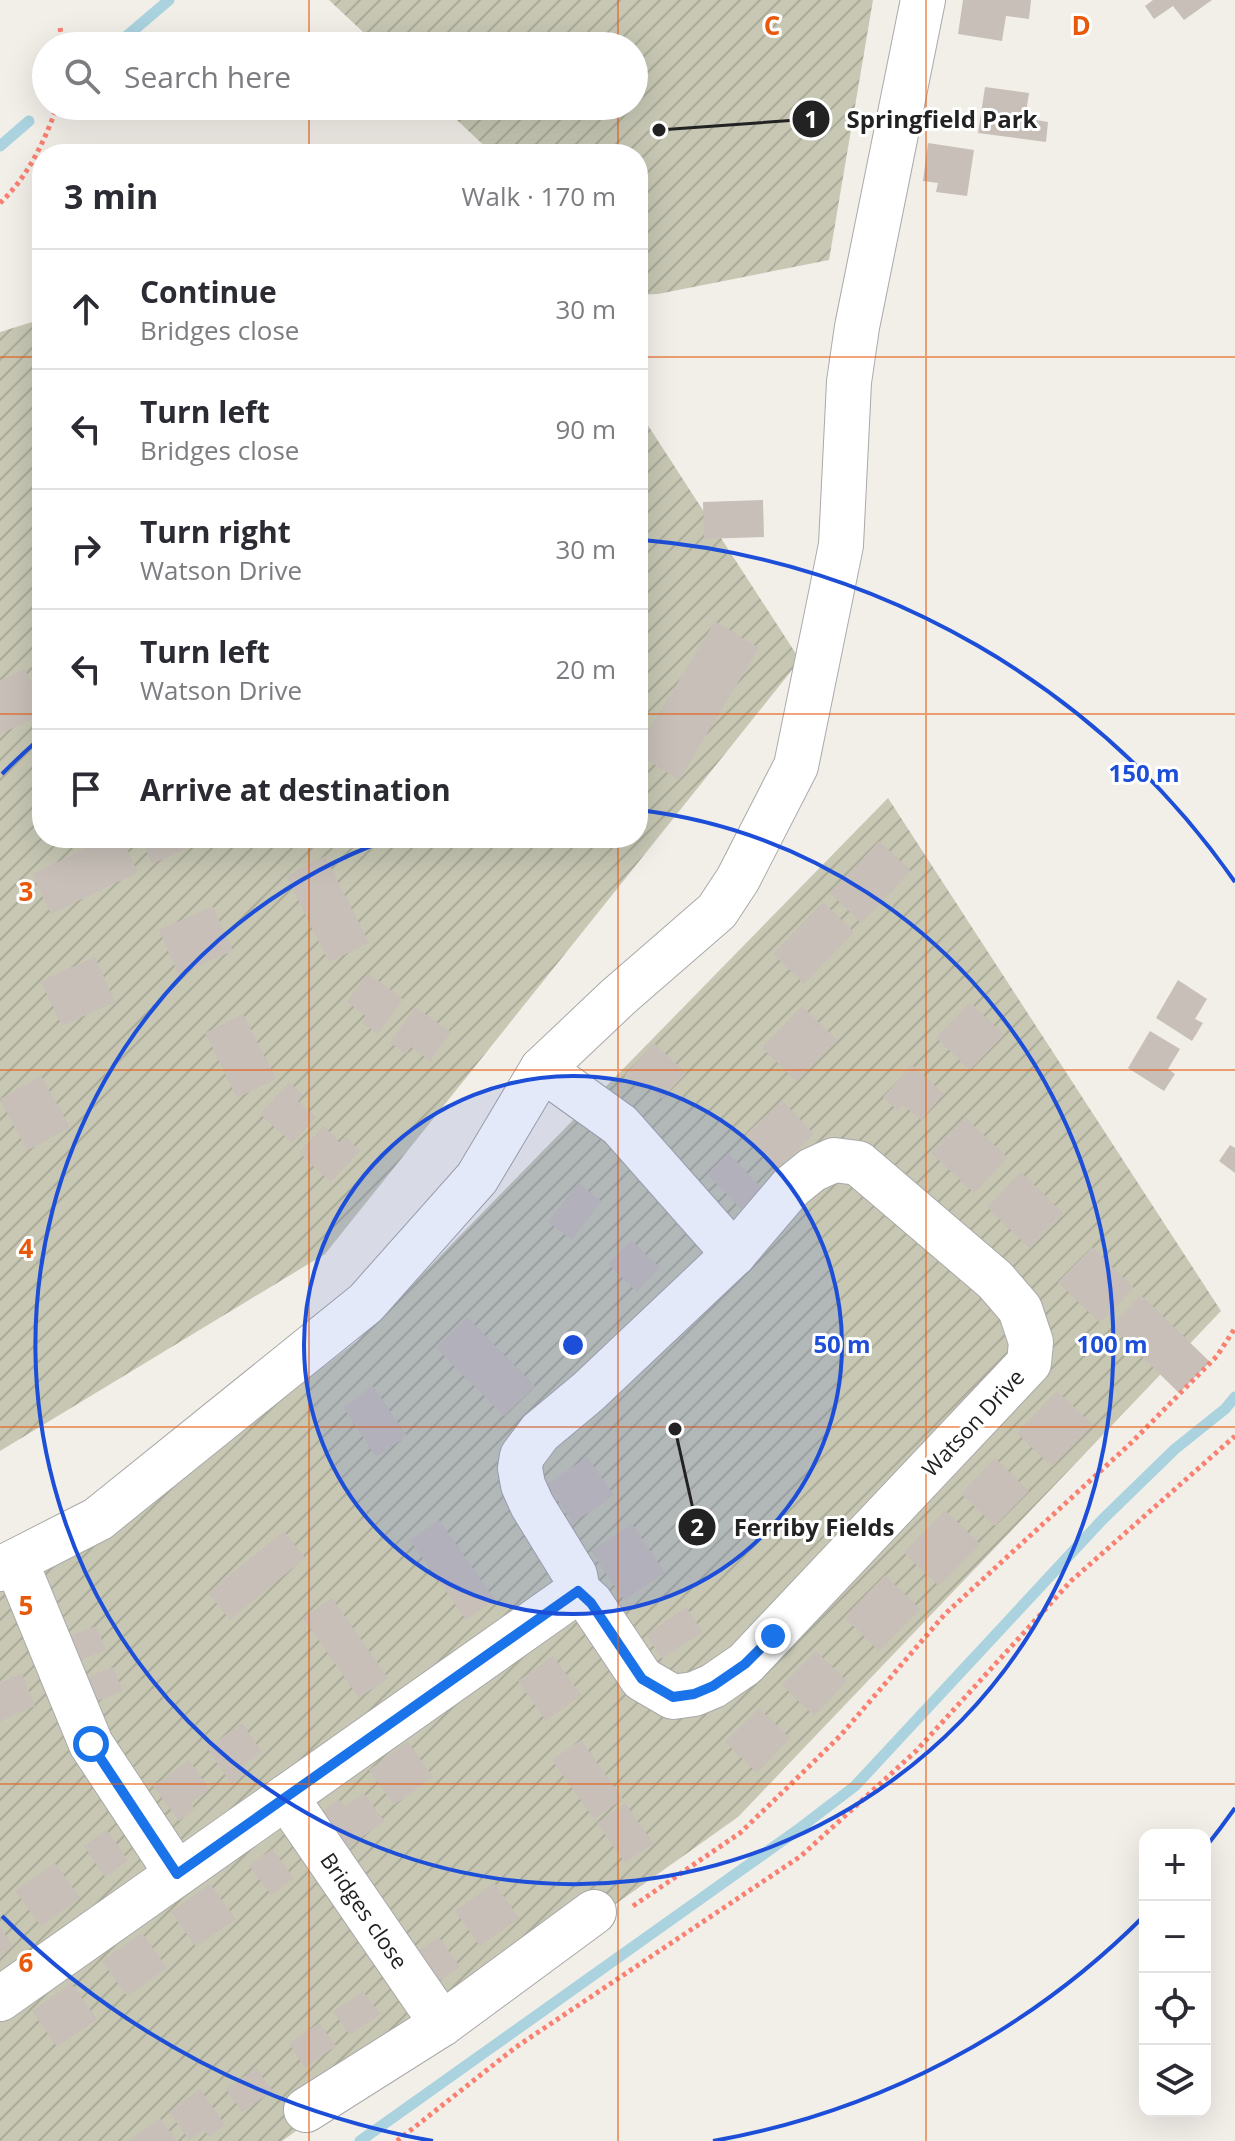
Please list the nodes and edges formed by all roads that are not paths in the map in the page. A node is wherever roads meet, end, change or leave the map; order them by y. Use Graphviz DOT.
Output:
graph roads {
  1 [pos="923,0"];
  2 [pos="542,1069"];
  3 [pos="734,1254"];
  4 [pos="8,1566"];
  5 [pos="578,1591"];
  6 [pos="286,1797"];
  7 [pos="177,1874"];
  8 [pos="609,1912"];
  9 [pos="0,1999"];
  10 [pos="442,2024"];
  11 [pos="306,2110"];
  1 -- 2 [label="street"];
  2 -- 3 [label="street"];
  2 -- 4 [label="street"];
  3 -- 5 [label="street, Watson Drive"];
  3 -- 5 [label="street, Watson Drive"];
  4 -- 7 [label="street"];
  5 -- 6 [label="street"];
  6 -- 7 [label="street"];
  6 -- 10 [label="street, Bridges close"];
  7 -- 9 [label="street"];
  8 -- 10 [label="street"];
  10 -- 11 [label="street"];
}
